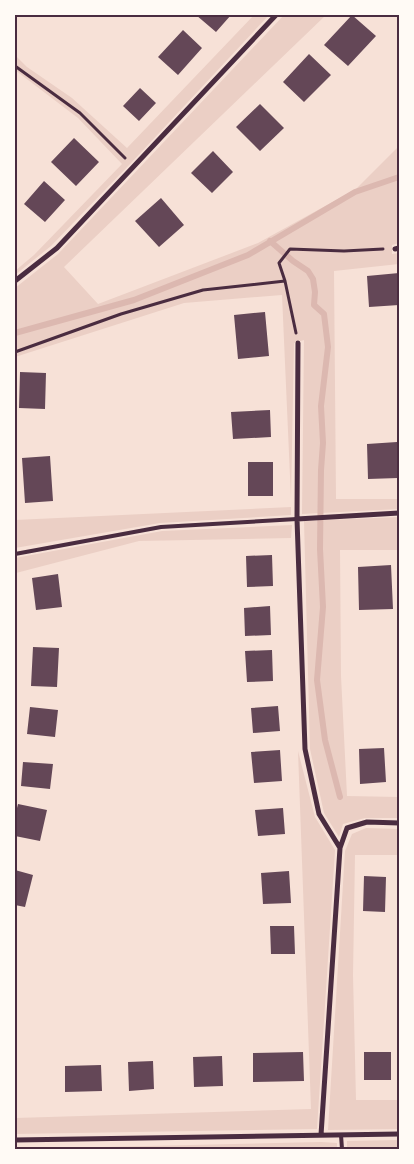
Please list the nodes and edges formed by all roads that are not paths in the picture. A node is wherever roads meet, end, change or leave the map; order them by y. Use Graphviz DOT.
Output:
graph roads {
  1 [pos="276,15"];
  2 [pos="15,281"];
  3 [pos="298,343"];
  4 [pos="399,513"];
  5 [pos="297,519"];
  6 [pos="15,554"];
  7 [pos="399,823"];
  8 [pos="340,848"];
  9 [pos="399,1134"];
  10 [pos="321,1135"];
  11 [pos="341,1135"];
  12 [pos="15,1140"];
  13 [pos="342,1149"];
  1 -- 2 [label="street"];
  3 -- 5 [label="street"];
  4 -- 5 [label="street"];
  5 -- 6 [label="lane"];
  5 -- 8 [label="street"];
  7 -- 8 [label="street"];
  8 -- 10 [label="street"];
  9 -- 11 [label="street"];
  10 -- 11 [label="street"];
  10 -- 12 [label="street"];
  11 -- 13 [label="lane"];
}
